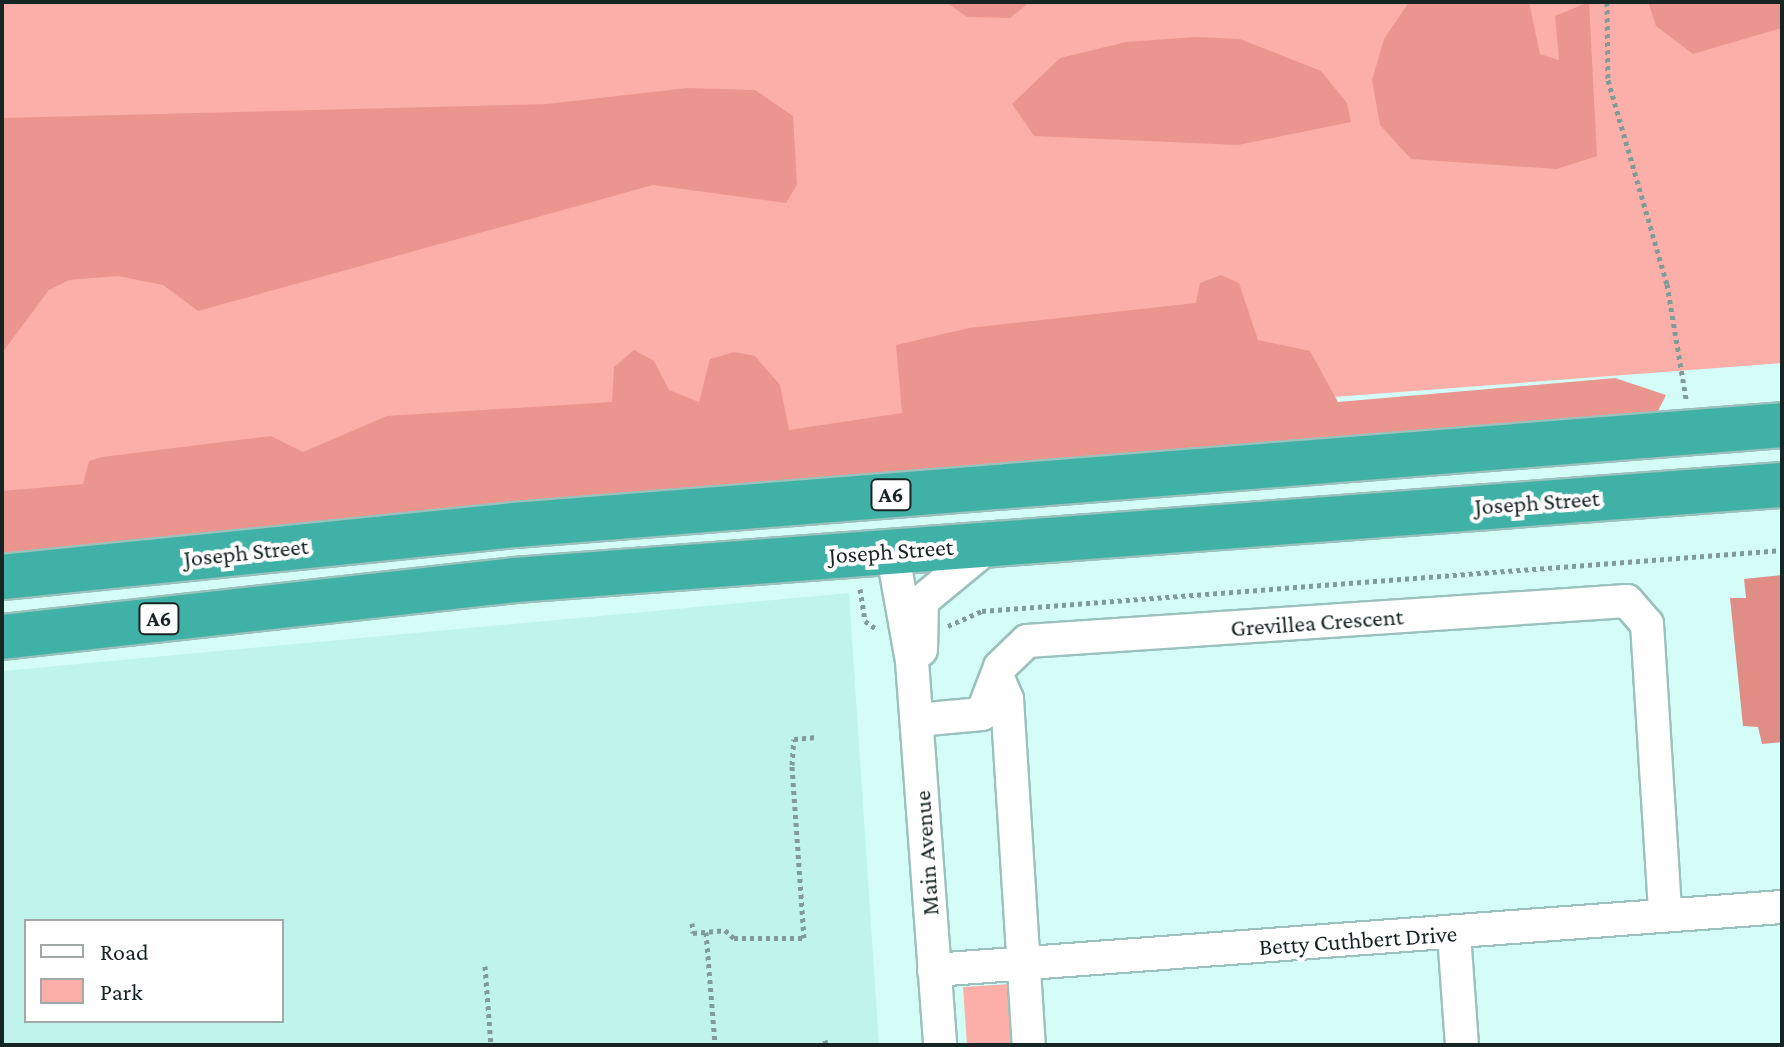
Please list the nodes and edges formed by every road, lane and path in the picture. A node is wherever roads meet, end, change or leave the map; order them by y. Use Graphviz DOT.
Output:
graph roads {
  1 [pos="1607,2"];
  2 [pos="1689,409"];
  3 [pos="1782,425"];
  4 [pos="1782,485"];
  5 [pos="991,544"];
  6 [pos="892,550"];
  7 [pos="2,577"];
  8 [pos="2,637"];
  9 [pos="912,661"];
  10 [pos="998,678"];
  11 [pos="972,718"];
  12 [pos="917,720"];
  13 [pos="817,737"];
  14 [pos="1006,754"];
  15 [pos="1782,907"];
  16 [pos="1665,912"];
  17 [pos="692,923"];
  18 [pos="706,932"];
  19 [pos="1454,934"];
  20 [pos="1024,964"];
  21 [pos="485,966"];
  22 [pos="934,970"];
  23 [pos="491,1045"];
  24 [pos="715,1045"];
  25 [pos="940,1045"];
  26 [pos="1029,1045"];
  27 [pos="1462,1045"];
  1 -- 2 [label="path"];
  3 -- 7 [label="highway, Joseph Street / A6"];
  4 -- 5 [label="highway, Joseph Street / A6"];
  5 -- 6 [label="highway, Joseph Street / A6"];
  5 -- 9 [label="street, Main Avenue"];
  6 -- 8 [label="highway, Joseph Street / A6"];
  6 -- 9 [label="street, Main Avenue"];
  9 -- 12 [label="street, Main Avenue"];
  10 -- 11 [label="street"];
  10 -- 14 [label="street"];
  10 -- 16 [label="street, Grevillea Crescent"];
  11 -- 12 [label="street"];
  11 -- 14 [label="street"];
  12 -- 22 [label="street, Main Avenue"];
  13 -- 18 [label="path"];
  14 -- 20 [label="street"];
  15 -- 16 [label="street, Betty Cuthbert Drive"];
  16 -- 19 [label="street, Betty Cuthbert Drive"];
  17 -- 18 [label="path"];
  18 -- 24 [label="path"];
  19 -- 20 [label="street, Betty Cuthbert Drive"];
  19 -- 27 [label="street"];
  20 -- 22 [label="street, Betty Cuthbert Drive"];
  20 -- 26 [label="street"];
  21 -- 23 [label="path"];
  22 -- 25 [label="street, Main Avenue"];
}
